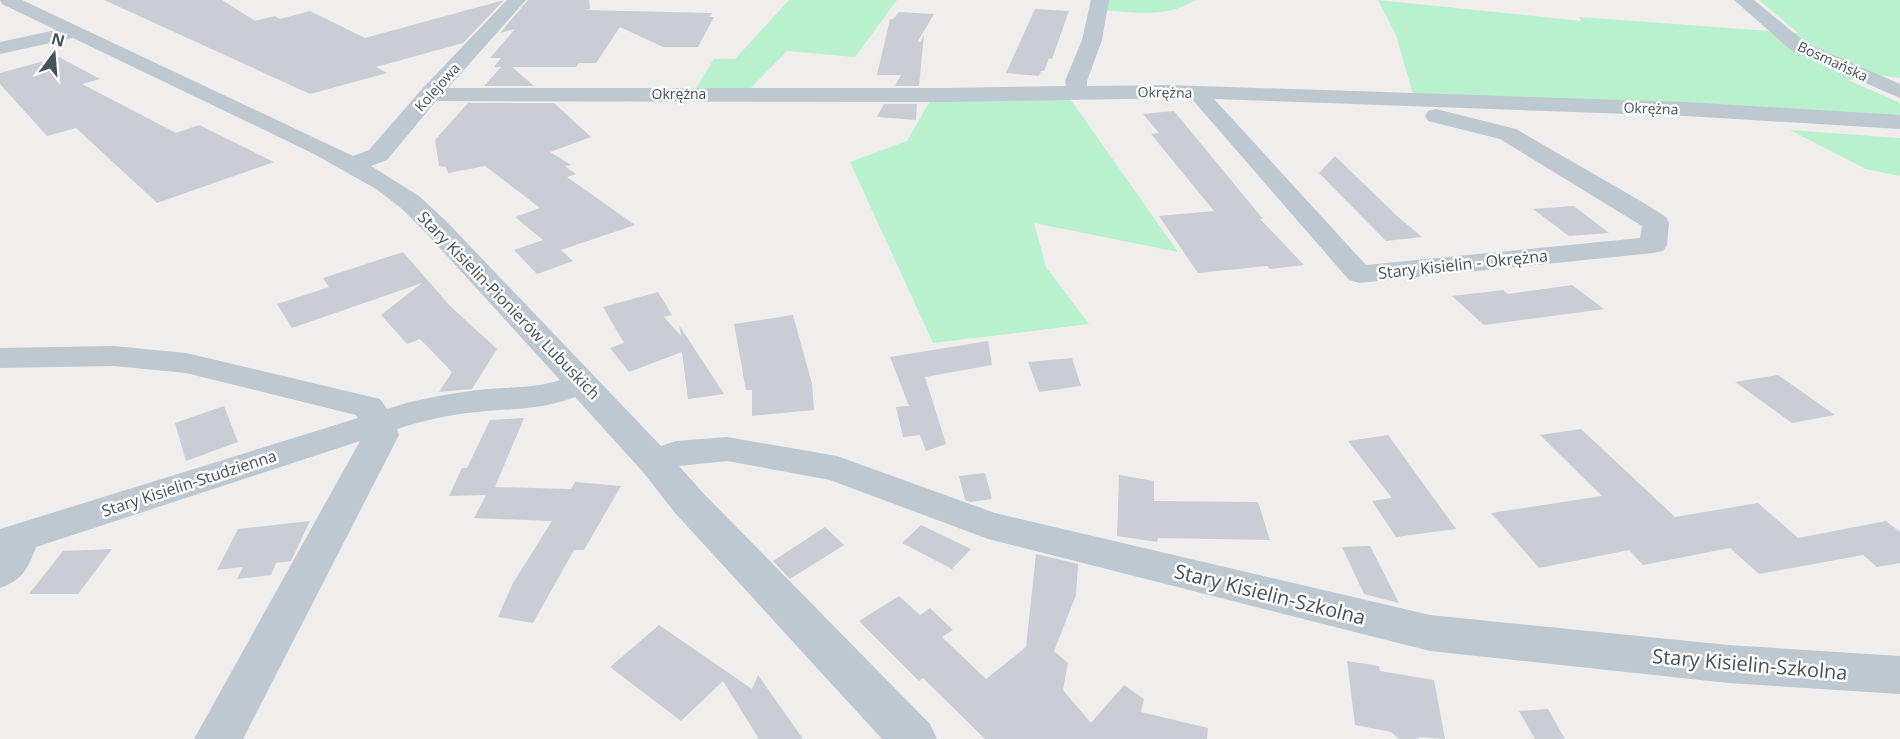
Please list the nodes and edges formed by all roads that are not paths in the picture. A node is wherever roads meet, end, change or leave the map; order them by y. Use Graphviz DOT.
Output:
graph roads {
  1 [pos="8,0"];
  2 [pos="517,0"];
  3 [pos="1100,0"];
  4 [pos="1743,0"];
  5 [pos="74,32"];
  6 [pos="0,48"];
  7 [pos="1895,88"];
  8 [pos="1077,92"];
  9 [pos="1199,92"];
  10 [pos="430,94"];
  11 [pos="1383,100"];
  12 [pos="1900,122"];
  13 [pos="353,165"];
  14 [pos="0,358"];
  15 [pos="583,383"];
  16 [pos="378,422"];
  17 [pos="657,463"];
  18 [pos="10,541"];
  19 [pos="0,572"];
  20 [pos="1900,675"];
  21 [pos="218,739"];
  22 [pos="913,739"];
  1 -- 5 [label="street, Stary Kisielin-Pionierów Lubuskich"];
  2 -- 10 [label="street, Kolejowa"];
  3 -- 8 [label="street"];
  4 -- 7 [label="street, Bosmańska"];
  5 -- 6 [label="street"];
  5 -- 13 [label="street, Stary Kisielin-Pionierów Lubuskich"];
  8 -- 9 [label="street, Okrężna"];
  8 -- 10 [label="street, Okrężna"];
  9 -- 11 [label="street, Okrężna"];
  9 -- 11 [label="street, Stary Kisielin - Okrężna"];
  10 -- 13 [label="street, Kolejowa"];
  11 -- 12 [label="street, Okrężna"];
  13 -- 15 [label="street, Stary Kisielin-Pionierów Lubuskich"];
  14 -- 16 [label="street"];
  15 -- 16 [label="street, Stary Kisielin-Studzienna"];
  15 -- 17 [label="street, Stary Kisielin-Pionierów Lubuskich"];
  16 -- 18 [label="street, Stary Kisielin-Studzienna"];
  16 -- 21 [label="street"];
  17 -- 20 [label="street, Stary Kisielin-Szkolna"];
  17 -- 22 [label="street, Stary Kisielin-Pionierów Lubuskich"];
  18 -- 19 [label="street"];
}
